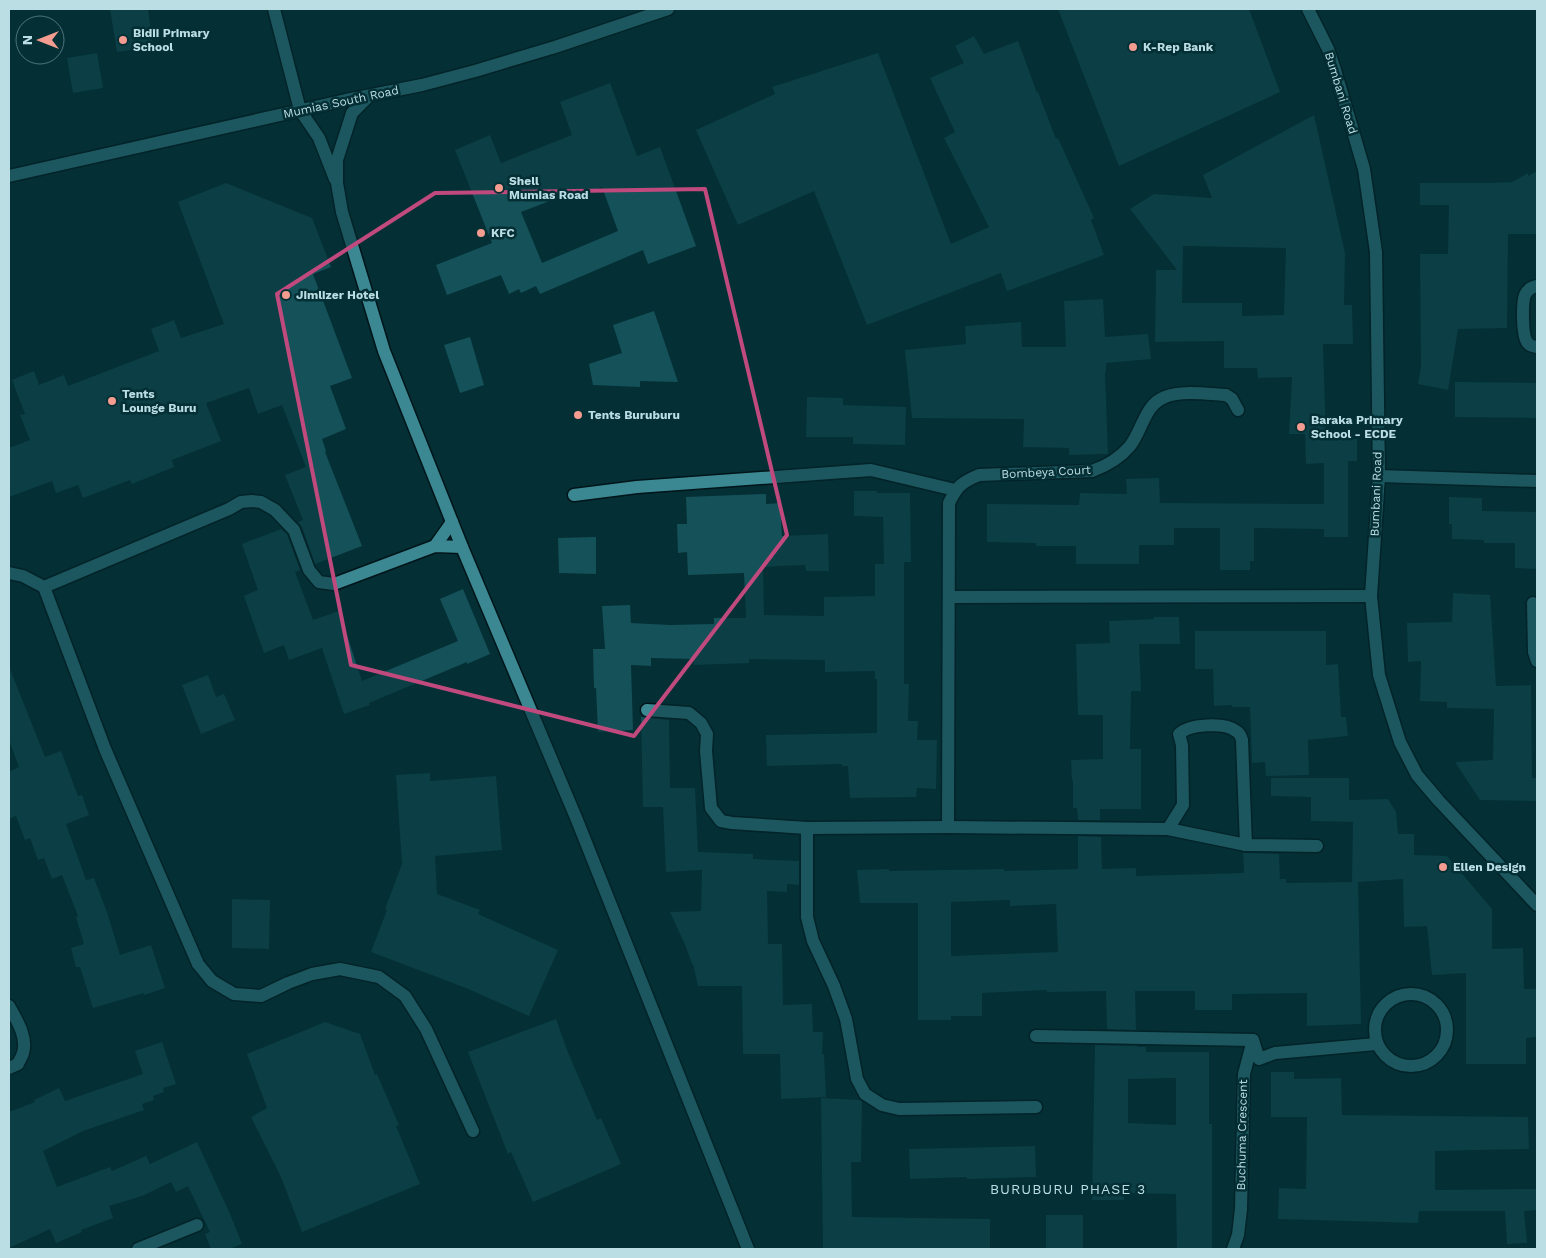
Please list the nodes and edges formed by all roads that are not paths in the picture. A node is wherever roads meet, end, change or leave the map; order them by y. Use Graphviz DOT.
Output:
graph roads {
  1 [pos="274,9"];
  2 [pos="668,9"];
  3 [pos="1308,9"];
  4 [pos="369,96"];
  5 [pos="300,110"];
  6 [pos="9,176"];
  7 [pos="337,183"];
  8 [pos="1537,286"];
  9 [pos="1537,347"];
  10 [pos="1238,410"];
  11 [pos="1379,476"];
  12 [pos="1537,481"];
  13 [pos="955,490"];
  14 [pos="574,495"];
  15 [pos="452,522"];
  16 [pos="435,546"];
  17 [pos="462,547"];
  18 [pos="9,572"];
  19 [pos="44,587"];
  20 [pos="1371,596"];
  21 [pos="949,597"];
  22 [pos="1533,603"];
  23 [pos="1537,661"];
  24 [pos="647,710"];
  25 [pos="948,827"];
  26 [pos="807,828"];
  27 [pos="1168,829"];
  28 [pos="1246,845"];
  29 [pos="1317,846"];
  30 [pos="1537,905"];
  31 [pos="9,1006"];
  32 [pos="1036,1036"];
  33 [pos="1253,1040"];
  34 [pos="1376,1044"];
  35 [pos="9,1068"];
  36 [pos="1036,1107"];
  37 [pos="473,1131"];
  38 [pos="197,1225"];
  39 [pos="138,1249"];
  40 [pos="748,1249"];
  41 [pos="1233,1249"];
  1 -- 5 [label="street"];
  2 -- 4 [label="street, Mumias South Road"];
  3 -- 11 [label="street, Bumbani Road"];
  4 -- 5 [label="street, Mumias South Road"];
  4 -- 7 [label="street"];
  5 -- 6 [label="street, Mumias South Road"];
  5 -- 7 [label="street"];
  7 -- 15 [label="street"];
  8 -- 9 [label="street"];
  10 -- 13 [label="street, Bombeya Court"];
  11 -- 12 [label="street"];
  11 -- 20 [label="street, Bumbani Road"];
  13 -- 14 [label="street"];
  13 -- 21 [label="street"];
  15 -- 16 [label="street"];
  15 -- 17 [label="street"];
  16 -- 17 [label="street"];
  16 -- 19 [label="street"];
  17 -- 40 [label="street"];
  18 -- 19 [label="street"];
  19 -- 37 [label="street"];
  20 -- 21 [label="street"];
  20 -- 30 [label="street, Bumbani Road"];
  21 -- 25 [label="street"];
  22 -- 23 [label="street"];
  24 -- 26 [label="street"];
  25 -- 26 [label="street"];
  25 -- 27 [label="street"];
  26 -- 36 [label="street"];
  27 -- 28 [label="street"];
  27 -- 28 [label="street"];
  28 -- 29 [label="street"];
  31 -- 35 [label="street"];
  32 -- 33 [label="street"];
  33 -- 34 [label="street"];
  33 -- 41 [label="street, Buchuma Crescent"];
  34 -- 34 [label="street"];
  38 -- 39 [label="street"];
}
